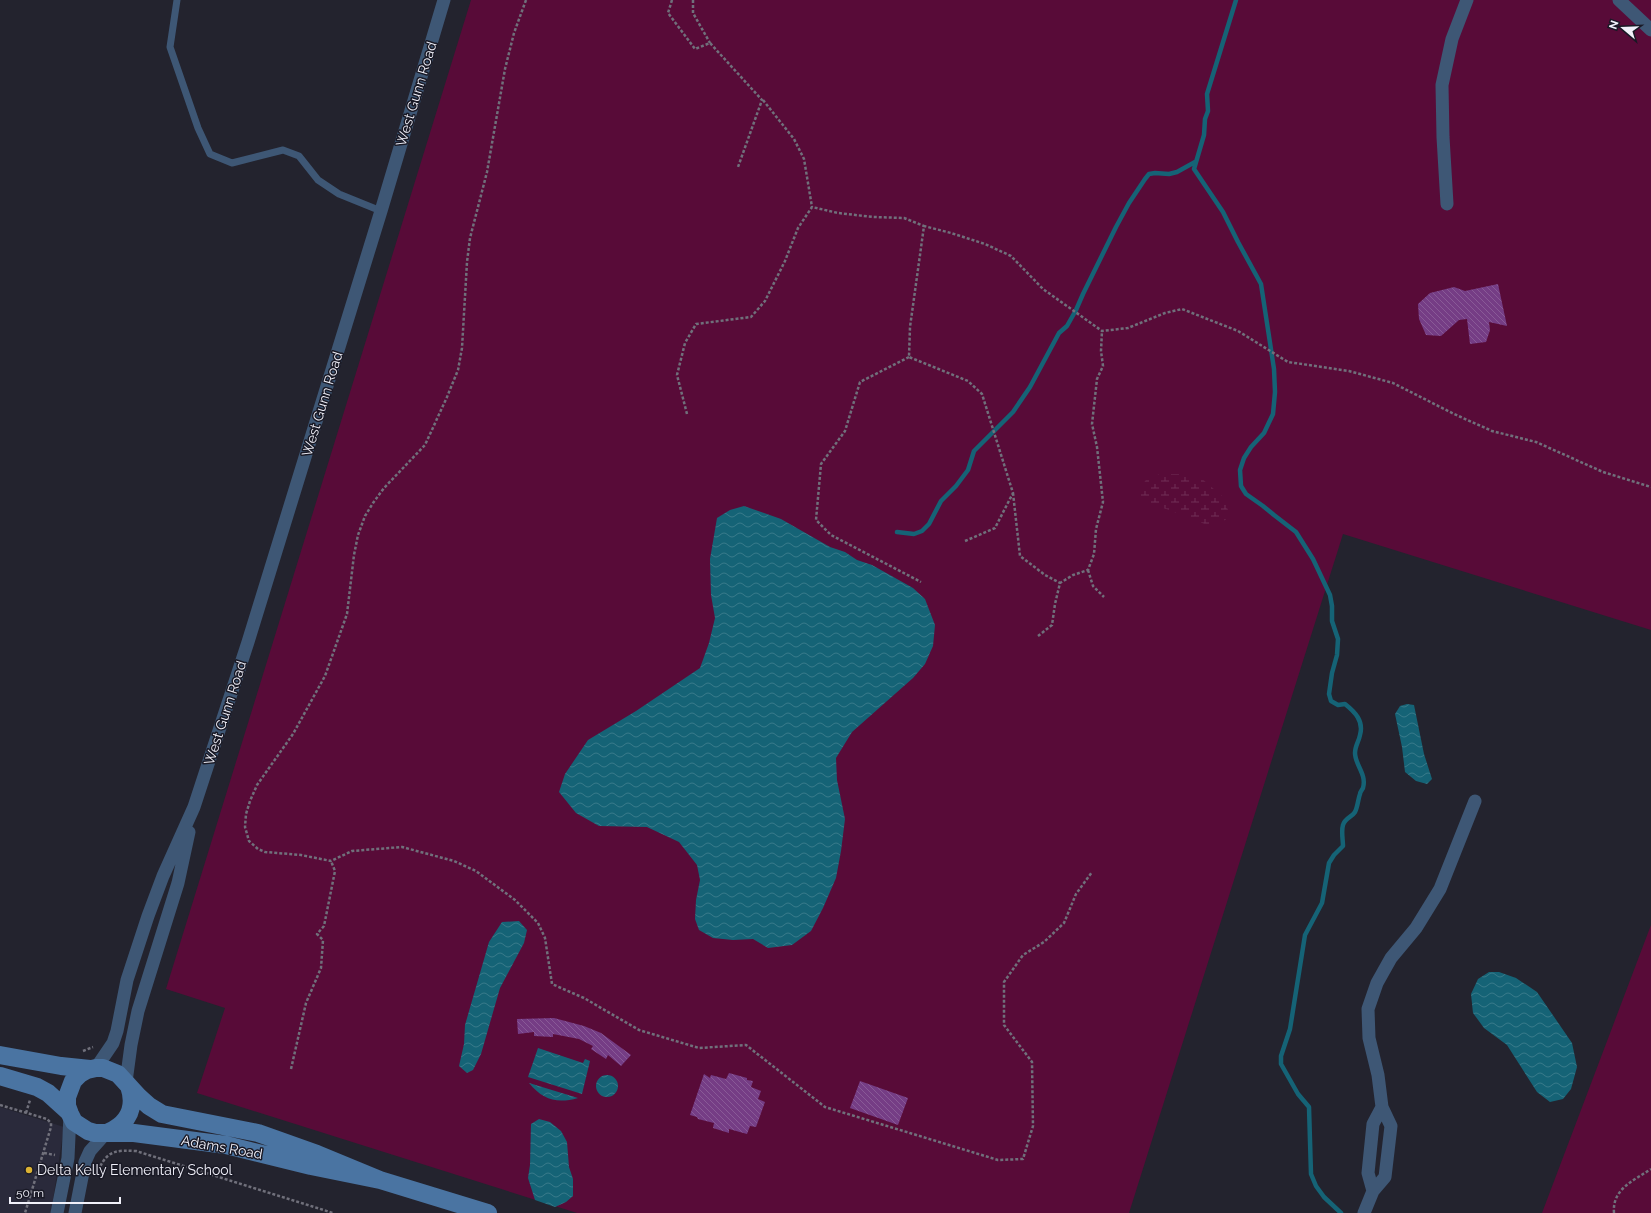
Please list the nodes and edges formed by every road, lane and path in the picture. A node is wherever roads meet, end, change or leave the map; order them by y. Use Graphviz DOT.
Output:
graph roads {
  1 [pos="177,0"];
  2 [pos="444,0"];
  3 [pos="526,0"];
  4 [pos="672,0"];
  5 [pos="693,0"];
  6 [pos="1467,0"];
  7 [pos="1619,0"];
  8 [pos="1651,30"];
  9 [pos="710,43"];
  10 [pos="762,100"];
  11 [pos="738,167"];
  12 [pos="1447,204"];
  13 [pos="812,207"];
  14 [pos="381,212"];
  15 [pos="924,226"];
  16 [pos="1102,331"];
  17 [pos="909,357"];
  18 [pos="687,414"];
  19 [pos="1651,487"];
  20 [pos="1012,492"];
  21 [pos="965,540"];
  22 [pos="1088,570"];
  23 [pos="921,582"];
  24 [pos="1060,583"];
  25 [pos="1104,597"];
  26 [pos="1038,636"];
  27 [pos="1475,801"];
  28 [pos="194,806"];
  29 [pos="331,860"];
  30 [pos="1092,872"];
  31 [pos="0,1055"];
  32 [pos="93,1068"];
  33 [pos="290,1069"];
  34 [pos="0,1076"];
  35 [pos="127,1084"];
  36 [pos="32,1095"];
  37 [pos="0,1104"];
  38 [pos="1382,1107"];
  39 [pos="26,1113"];
  40 [pos="69,1113"];
  41 [pos="108,1132"];
  42 [pos="44,1153"];
  43 [pos="60,1156"];
  44 [pos="100,1167"];
  45 [pos="1651,1169"];
  46 [pos="380,1180"];
  47 [pos="1373,1191"];
  48 [pos="25,1213"];
  49 [pos="57,1213"];
  50 [pos="75,1213"];
  51 [pos="333,1213"];
  52 [pos="488,1213"];
  53 [pos="1364,1213"];
  54 [pos="1614,1213"];
  1 -- 14 [label="lane"];
  2 -- 14 [label="street, West Gunn Road"];
  3 -- 29 [label="path"];
  4 -- 9 [label="path"];
  5 -- 9 [label="path"];
  6 -- 12 [label="street"];
  7 -- 8 [label="street"];
  9 -- 10 [label="path"];
  10 -- 11 [label="path"];
  10 -- 13 [label="path"];
  13 -- 15 [label="path"];
  13 -- 18 [label="path"];
  14 -- 28 [label="street, West Gunn Road"];
  15 -- 16 [label="path"];
  15 -- 17 [label="path"];
  16 -- 19 [label="path"];
  16 -- 22 [label="path"];
  17 -- 20 [label="path"];
  17 -- 23 [label="path"];
  20 -- 21 [label="path"];
  20 -- 24 [label="path"];
  22 -- 24 [label="path"];
  22 -- 25 [label="path"];
  24 -- 26 [label="path"];
  27 -- 38 [label="street"];
  28 -- 32 [label="street, West Gunn Road"];
  28 -- 35 [label="street, West Gunn Road"];
  29 -- 30 [label="path"];
  29 -- 33 [label="path"];
  31 -- 32 [label="main road, Adams Road"];
  32 -- 35 [label="main road, Adams Road"];
  32 -- 40 [label="main road, West Gunn Road"];
  34 -- 40 [label="main road, Adams Road"];
  35 -- 41 [label="main road, West Gunn Road"];
  35 -- 46 [label="main road, Adams Road"];
  36 -- 39 [label="path"];
  37 -- 39 [label="path"];
  38 -- 47 [label="street"];
  38 -- 47 [label="street"];
  39 -- 42 [label="path"];
  40 -- 41 [label="main road, Adams Road"];
  40 -- 49 [label="street, West Gunn Road"];
  41 -- 46 [label="main road, Adams Road"];
  41 -- 50 [label="street, West Gunn Road"];
  42 -- 43 [label="path"];
  42 -- 48 [label="path"];
  44 -- 51 [label="path"];
  45 -- 54 [label="path"];
  46 -- 52 [label="main road, Adams Road"];
  47 -- 53 [label="street"];
}
